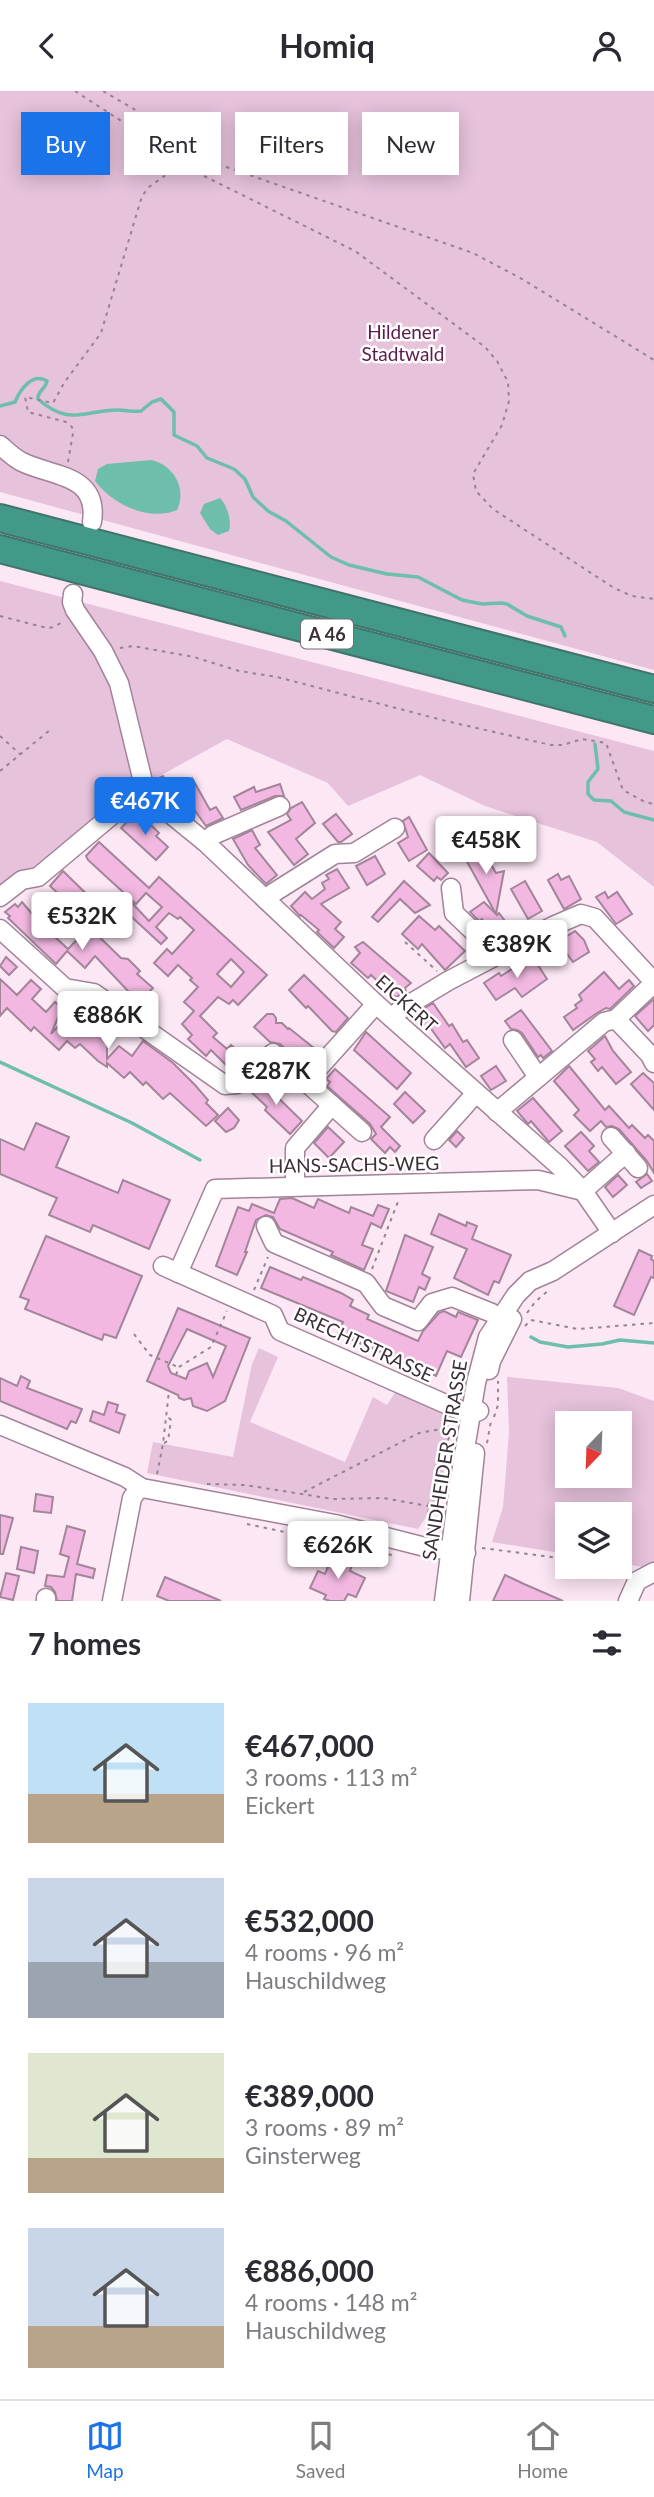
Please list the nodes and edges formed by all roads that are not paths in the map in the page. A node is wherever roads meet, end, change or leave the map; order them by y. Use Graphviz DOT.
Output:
graph roads {
  1 [pos="0,446"];
  2 [pos="0,518"];
  3 [pos="92,522"];
  4 [pos="0,549"];
  5 [pos="74,602"];
  6 [pos="654,689"];
  7 [pos="654,720"];
  8 [pos="146,794"];
  9 [pos="280,806"];
  10 [pos="395,828"];
  11 [pos="205,842"];
  12 [pos="451,888"];
  13 [pos="0,898"];
  14 [pos="266,900"];
  15 [pos="0,929"];
  16 [pos="497,954"];
  17 [pos="654,982"];
  18 [pos="376,1004"];
  19 [pos="392,1018"];
  20 [pos="616,1019"];
  21 [pos="513,1040"];
  22 [pos="654,1063"];
  23 [pos="538,1077"];
  24 [pos="306,1082"];
  25 [pos="476,1093"];
  26 [pos="332,1105"];
  27 [pos="497,1112"];
  28 [pos="362,1132"];
  29 [pos="611,1137"];
  30 [pos="433,1140"];
  31 [pos="626,1153"];
  32 [pos="638,1168"];
  33 [pos="295,1186"];
  34 [pos="583,1191"];
  35 [pos="654,1205"];
  36 [pos="612,1233"];
  37 [pos="270,1235"];
  38 [pos="171,1270"];
  39 [pos="492,1313"];
  40 [pos="469,1411"];
  41 [pos="0,1425"];
  42 [pos="142,1488"];
  43 [pos="465,1550"];
  44 [pos="654,1572"];
  45 [pos="112,1601"];
  46 [pos="444,1601"];
  47 [pos="460,1601"];
  48 [pos="628,1601"];
  1 -- 3 [label="street"];
  2 -- 6 [label="highway, A 46"];
  4 -- 7 [label="highway, A 46"];
  5 -- 8 [label="street"];
  8 -- 11 [label="street, EICKERT"];
  8 -- 13 [label="street"];
  9 -- 11 [label="street"];
  10 -- 14 [label="street"];
  11 -- 14 [label="street, EICKERT"];
  12 -- 16 [label="street"];
  14 -- 18 [label="street, EICKERT"];
  15 -- 24 [label="street"];
  16 -- 17 [label="street"];
  16 -- 19 [label="street"];
  17 -- 20 [label="street"];
  18 -- 19 [label="street, EICKERT"];
  18 -- 24 [label="street"];
  19 -- 25 [label="street, EICKERT"];
  20 -- 22 [label="street"];
  20 -- 23 [label="street"];
  21 -- 23 [label="street"];
  23 -- 27 [label="street"];
  24 -- 26 [label="street"];
  25 -- 27 [label="street, EICKERT"];
  25 -- 30 [label="street"];
  26 -- 28 [label="street"];
  26 -- 33 [label="street"];
  27 -- 34 [label="street, EICKERT"];
  29 -- 31 [label="street"];
  31 -- 32 [label="street"];
  31 -- 34 [label="street"];
  33 -- 34 [label="street, HANS-SACHS-WEG"];
  33 -- 38 [label="street, HANS-SACHS-WEG"];
  34 -- 36 [label="street, EICKERT"];
  35 -- 36 [label="street, SANDHEIDER STRASSE"];
  36 -- 40 [label="street, SANDHEIDER STRASSE"];
  37 -- 39 [label="street"];
  38 -- 40 [label="street, BRECHTSTRASSE"];
  40 -- 43 [label="street, SANDHEIDER STRASSE"];
  41 -- 42 [label="street"];
  42 -- 43 [label="street"];
  42 -- 45 [label="street"];
  43 -- 46 [label="street, SANDHEIDER STRASSE"];
  43 -- 47 [label="street, SANDHEIDER STRASSE"];
  44 -- 48 [label="street"];
}
